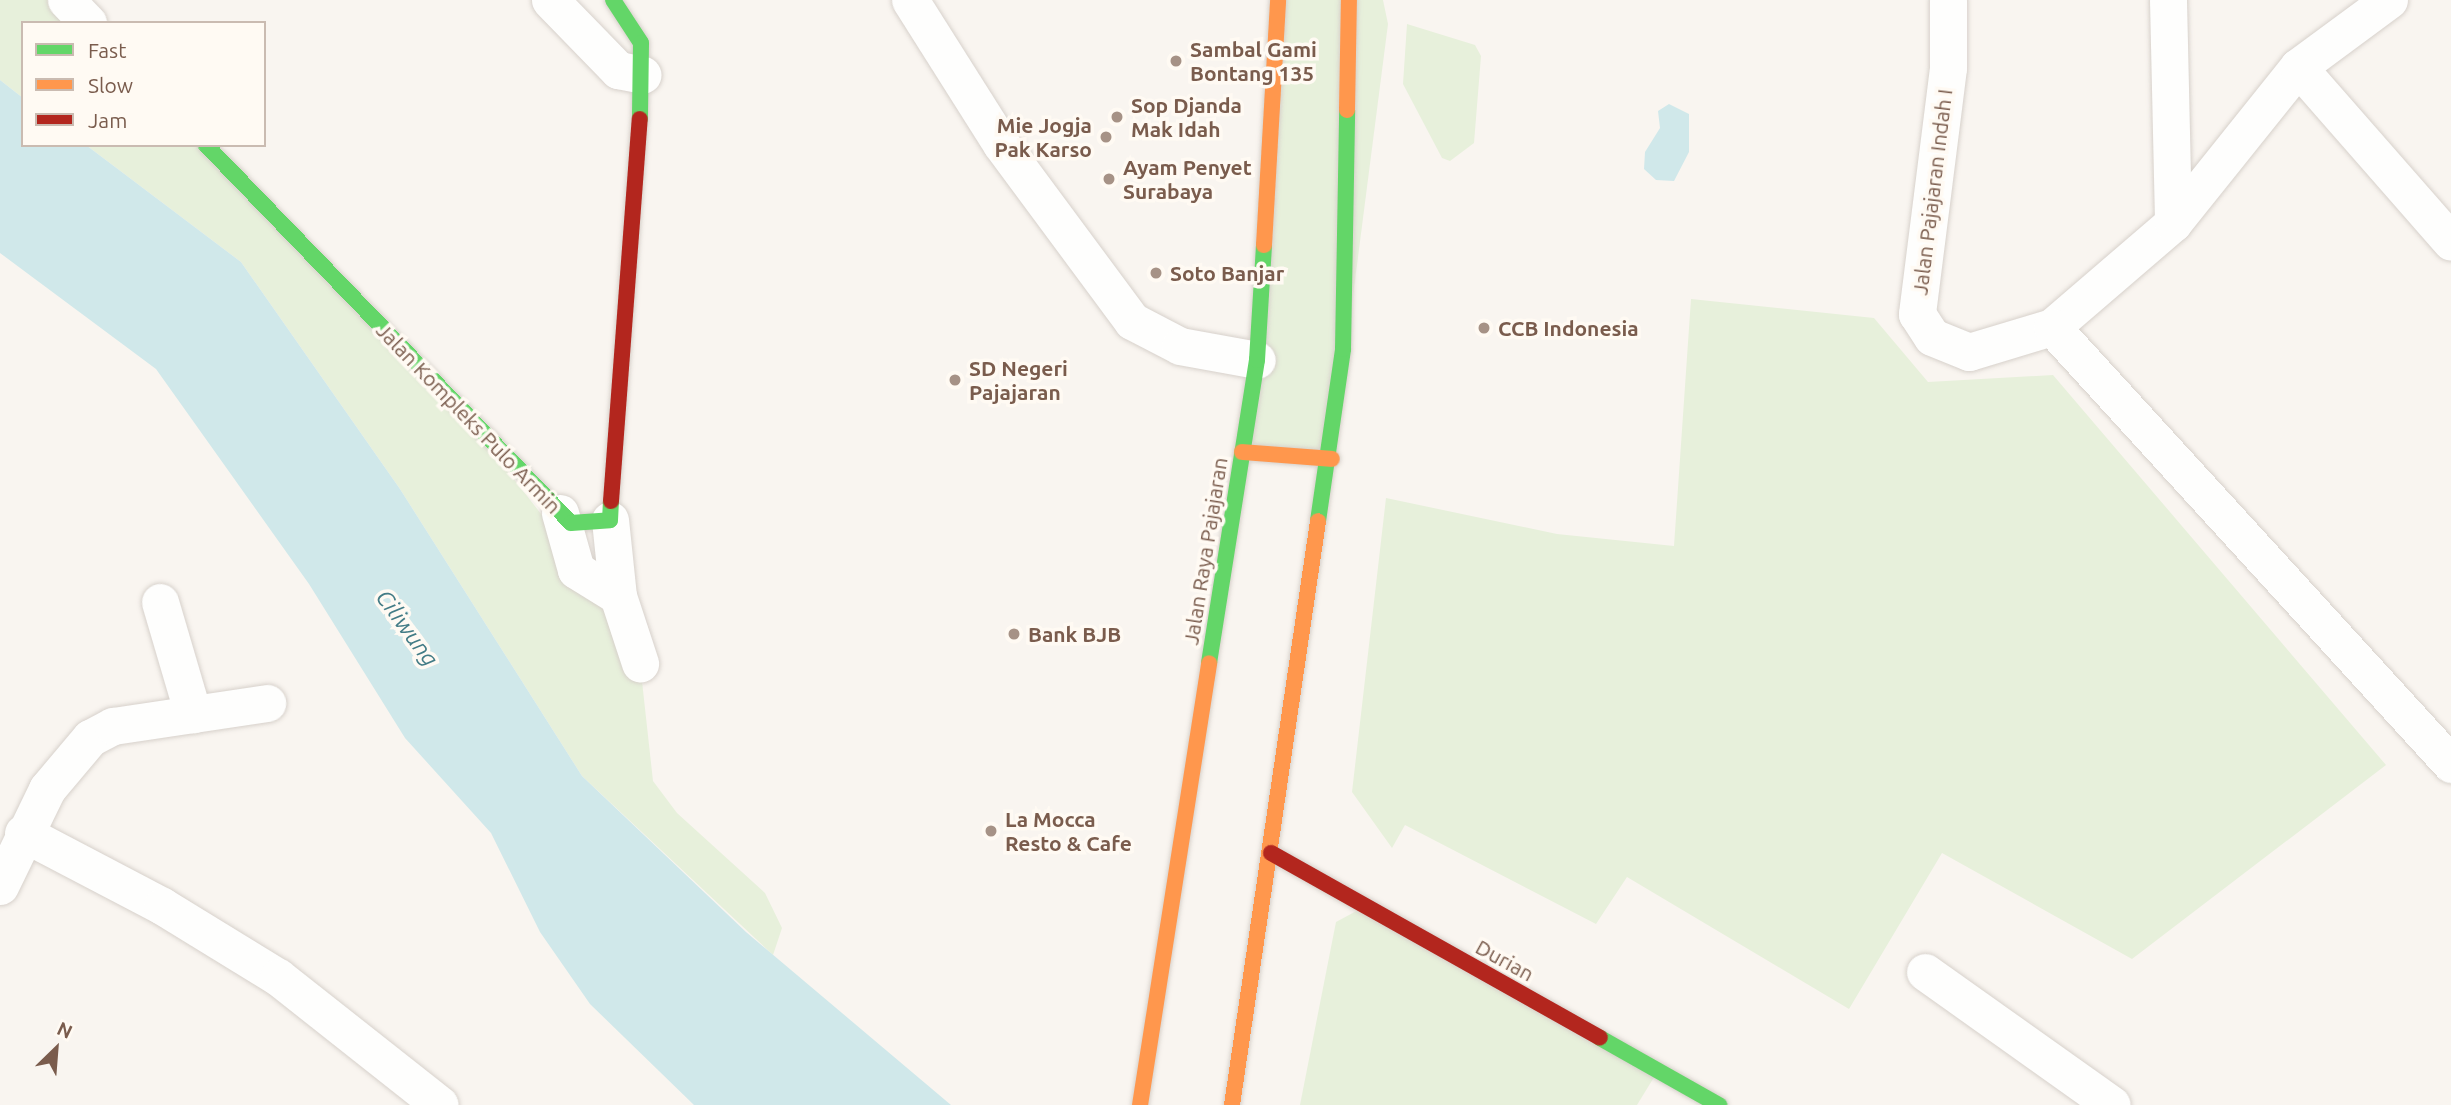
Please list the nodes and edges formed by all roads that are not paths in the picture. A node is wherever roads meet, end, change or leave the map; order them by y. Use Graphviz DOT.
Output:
graph roads {
  1 [pos="66,0"];
  2 [pos="550,0"];
  3 [pos="613,0"];
  4 [pos="909,0"];
  5 [pos="1278,0"];
  6 [pos="1349,0"];
  7 [pos="1948,0"];
  8 [pos="2168,0"];
  9 [pos="2389,0"];
  10 [pos="86,21"];
  11 [pos="2298,67"];
  12 [pos="643,75"];
  13 [pos="208,147"];
  14 [pos="2173,223"];
  15 [pos="2451,242"];
  16 [pos="2052,327"];
  17 [pos="1257,360"];
  18 [pos="1242,452"];
  19 [pos="1332,459"];
  20 [pos="560,513"];
  21 [pos="610,520"];
  22 [pos="618,596"];
  23 [pos="160,602"];
  24 [pos="639,663"];
  25 [pos="267,703"];
  26 [pos="193,713"];
  27 [pos="2451,764"];
  28 [pos="23,833"];
  29 [pos="1270,853"];
  30 [pos="0,886"];
  31 [pos="1925,972"];
  32 [pos="440,1105"];
  33 [pos="1140,1105"];
  34 [pos="1232,1105"];
  35 [pos="1719,1105"];
  36 [pos="2112,1105"];
  1 -- 10 [label="street"];
  2 -- 12 [label="street"];
  3 -- 12 [label="main road"];
  4 -- 17 [label="street"];
  5 -- 17 [label="main road, Jalan Raya Pajajaran"];
  6 -- 19 [label="main road"];
  7 -- 16 [label="street, Jalan Pajajaran Indah I"];
  8 -- 14 [label="street"];
  9 -- 11 [label="street"];
  11 -- 14 [label="street"];
  11 -- 15 [label="street"];
  12 -- 21 [label="main road"];
  13 -- 20 [label="main road, Jalan Kompleks Pulo Armin"];
  14 -- 16 [label="street"];
  16 -- 27 [label="street"];
  17 -- 18 [label="main road, Jalan Raya Pajajaran"];
  18 -- 19 [label="main road"];
  18 -- 33 [label="main road, Jalan Raya Pajajaran"];
  19 -- 29 [label="main road"];
  20 -- 21 [label="main road, Jalan Kompleks Pulo Armin"];
  20 -- 22 [label="street"];
  21 -- 22 [label="street"];
  22 -- 24 [label="street"];
  23 -- 26 [label="street"];
  25 -- 26 [label="street"];
  26 -- 28 [label="street"];
  28 -- 30 [label="street"];
  28 -- 32 [label="street"];
  29 -- 34 [label="main road"];
  29 -- 35 [label="main road, Durian"];
  31 -- 36 [label="street"];
}
